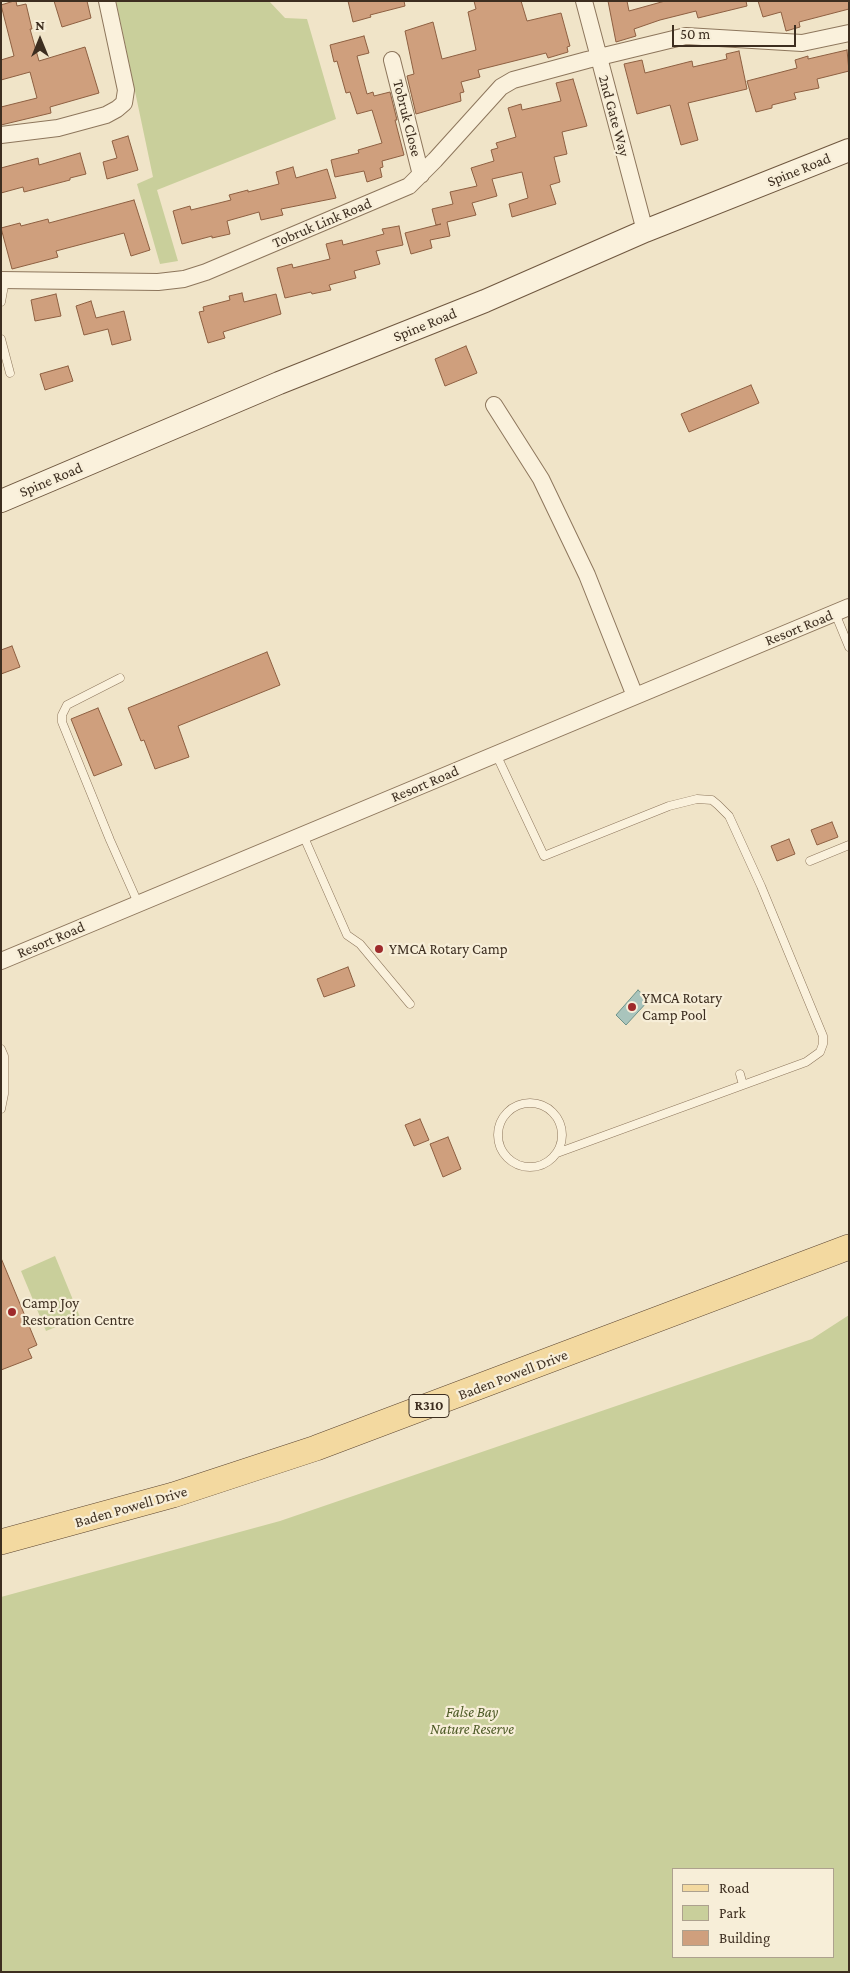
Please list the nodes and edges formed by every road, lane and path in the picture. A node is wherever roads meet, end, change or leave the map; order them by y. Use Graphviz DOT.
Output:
graph roads {
  1 [pos="107,1"];
  2 [pos="584,1"];
  3 [pos="849,33"];
  4 [pos="598,57"];
  5 [pos="392,60"];
  6 [pos="1,135"];
  7 [pos="849,150"];
  8 [pos="422,175"];
  9 [pos="645,231"];
  10 [pos="3,280"];
  11 [pos="1,302"];
  12 [pos="1,339"];
  13 [pos="10,372"];
  14 [pos="494,405"];
  15 [pos="1,501"];
  16 [pos="842,610"];
  17 [pos="849,647"];
  18 [pos="120,678"];
  19 [pos="635,696"];
  20 [pos="496,754"];
  21 [pos="303,835"];
  22 [pos="849,845"];
  23 [pos="810,861"];
  24 [pos="138,903"];
  25 [pos="1,961"];
  26 [pos="410,1004"];
  27 [pos="1,1049"];
  28 [pos="740,1074"];
  29 [pos="743,1084"];
  30 [pos="1,1109"];
  31 [pos="556,1153"];
  32 [pos="849,1247"];
  33 [pos="1,1542"];
  1 -- 6 [label="street"];
  2 -- 4 [label="street, 2nd Gate Way"];
  3 -- 4 [label="street, Tobruk Link Road"];
  4 -- 8 [label="street, Tobruk Link Road"];
  4 -- 9 [label="street, 2nd Gate Way"];
  5 -- 8 [label="street, Tobruk Close"];
  7 -- 9 [label="main road, Spine Road"];
  8 -- 10 [label="street, Tobruk Link Road"];
  9 -- 15 [label="main road, Spine Road"];
  10 -- 11 [label="lane"];
  12 -- 13 [label="lane"];
  14 -- 19 [label="street"];
  16 -- 17 [label="lane"];
  16 -- 19 [label="street, Resort Road"];
  18 -- 24 [label="lane"];
  19 -- 20 [label="street, Resort Road"];
  20 -- 21 [label="street, Resort Road"];
  20 -- 29 [label="lane"];
  21 -- 24 [label="street, Resort Road"];
  21 -- 26 [label="lane"];
  22 -- 23 [label="lane"];
  24 -- 25 [label="street, Resort Road"];
  27 -- 30 [label="lane"];
  28 -- 29 [label="lane"];
  29 -- 31 [label="lane"];
  31 -- 31 [label="lane"];
  32 -- 33 [label="main road, Baden Powell Drive / R310"];
}
